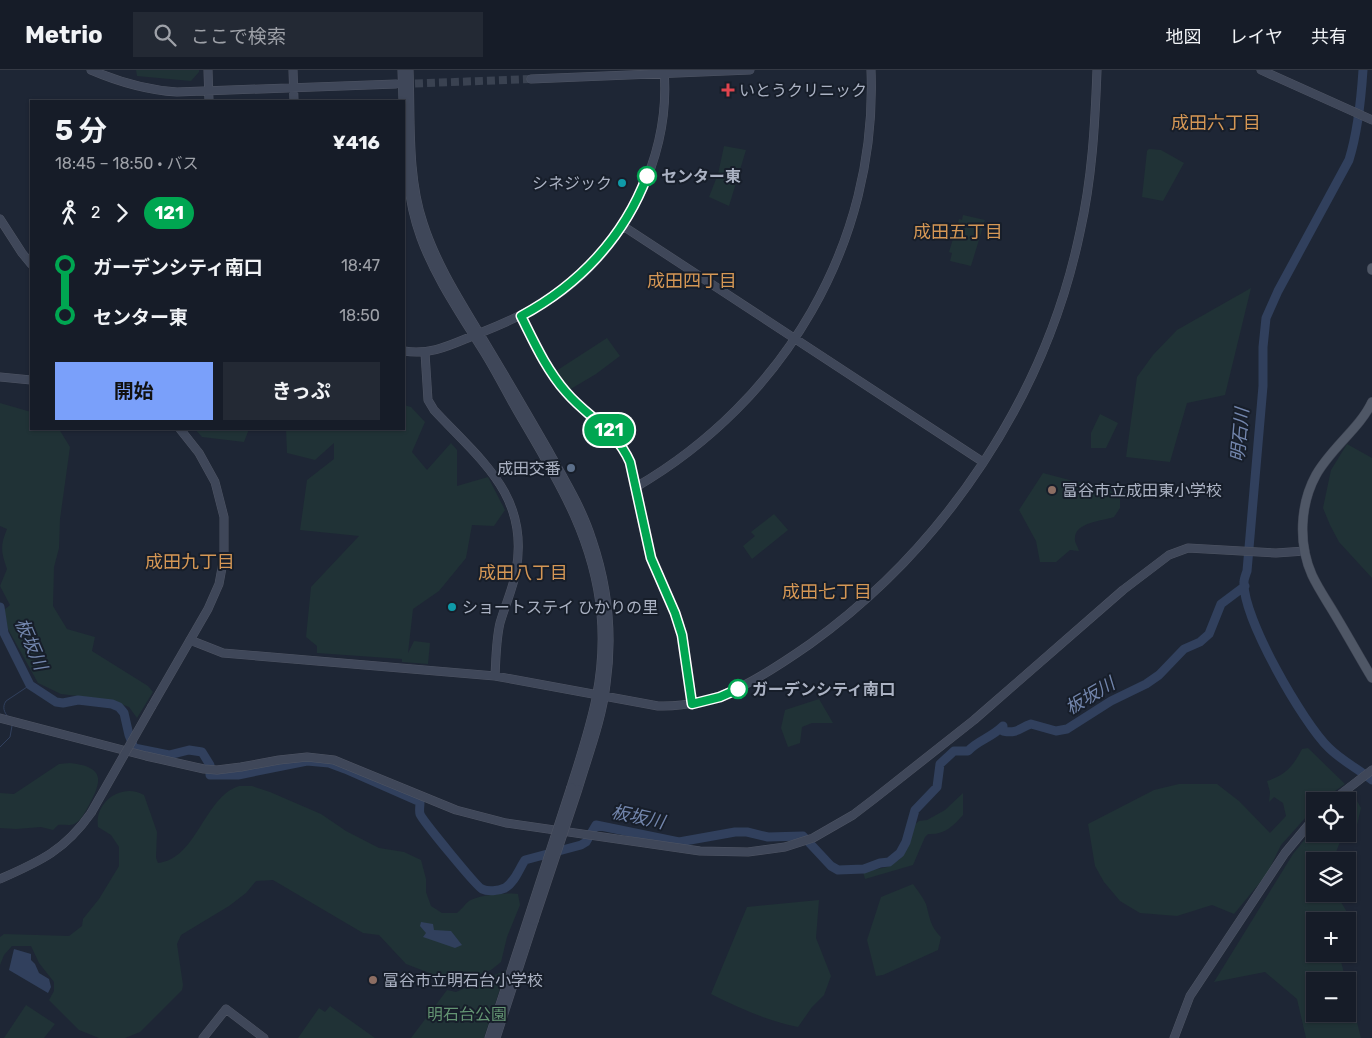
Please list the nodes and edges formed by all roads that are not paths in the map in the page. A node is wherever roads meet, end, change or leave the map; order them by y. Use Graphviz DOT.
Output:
graph roads {
  1 [pos="91,70"];
  2 [pos="208,70"];
  3 [pos="293,70"];
  4 [pos="402,70"];
  5 [pos="409,70"];
  6 [pos="750,70"];
  7 [pos="871,70"];
  8 [pos="1097,70"];
  9 [pos="1261,70"];
  10 [pos="664,72"];
  11 [pos="531,79"];
  12 [pos="396,84"];
  13 [pos="294,89"];
  14 [pos="208,92"];
  15 [pos="209,100"];
  16 [pos="294,100"];
  17 [pos="403,100"];
  18 [pos="1371,120"];
  19 [pos="405,148"];
  20 [pos="406,185"];
  21 [pos="0,219"];
  22 [pos="623,226"];
  23 [pos="30,263"];
  24 [pos="521,316"];
  25 [pos="477,334"];
  26 [pos="795,339"];
  27 [pos="405,351"];
  28 [pos="425,353"];
  29 [pos="0,377"];
  30 [pos="30,380"];
  31 [pos="1372,402"];
  32 [pos="181,430"];
  33 [pos="984,462"];
  34 [pos="636,487"];
  35 [pos="1305,551"];
  36 [pos="190,640"];
  37 [pos="495,676"];
  38 [pos="1372,678"];
  39 [pos="601,696"];
  40 [pos="692,704"];
  41 [pos="0,718"];
  42 [pos="1371,770"];
  43 [pos="1343,792"];
  44 [pos="1306,828"];
  45 [pos="0,878"];
  46 [pos="531,920"];
  47 [pos="203,1038"];
  48 [pos="264,1038"];
  49 [pos="489,1038"];
  50 [pos="496,1038"];
  51 [pos="1174,1038"];
  1 -- 14 [label="street"];
  2 -- 14 [label="street"];
  3 -- 13 [label="street"];
  4 -- 17 [label="street"];
  5 -- 25 [label="street"];
  6 -- 10 [label="street"];
  7 -- 26 [label="street"];
  8 -- 33 [label="street"];
  9 -- 18 [label="street"];
  10 -- 11 [label="street"];
  10 -- 22 [label="street"];
  12 -- 13 [label="street"];
  13 -- 14 [label="street"];
  13 -- 16 [label="street"];
  14 -- 15 [label="street"];
  19 -- 20 [label="street"];
  20 -- 25 [label="street"];
  21 -- 23 [label="street"];
  22 -- 24 [label="street"];
  22 -- 26 [label="street"];
  24 -- 25 [label="street"];
  24 -- 34 [label="street"];
  25 -- 28 [label="street"];
  25 -- 39 [label="street"];
  26 -- 33 [label="street"];
  26 -- 34 [label="street"];
  27 -- 28 [label="street"];
  28 -- 37 [label="street"];
  29 -- 30 [label="street"];
  31 -- 35 [label="main road"];
  32 -- 36 [label="street"];
  33 -- 40 [label="street"];
  34 -- 40 [label="street"];
  35 -- 38 [label="main road"];
  35 -- 41 [label="street"];
  36 -- 37 [label="street"];
  36 -- 45 [label="street, bridge"];
  37 -- 39 [label="street"];
  39 -- 40 [label="street"];
  39 -- 46 [label="street, bridge"];
  42 -- 43 [label="street"];
  44 -- 51 [label="street"];
  46 -- 49 [label="street"];
  46 -- 50 [label="street"];
  47 -- 48 [label="street"];
}
